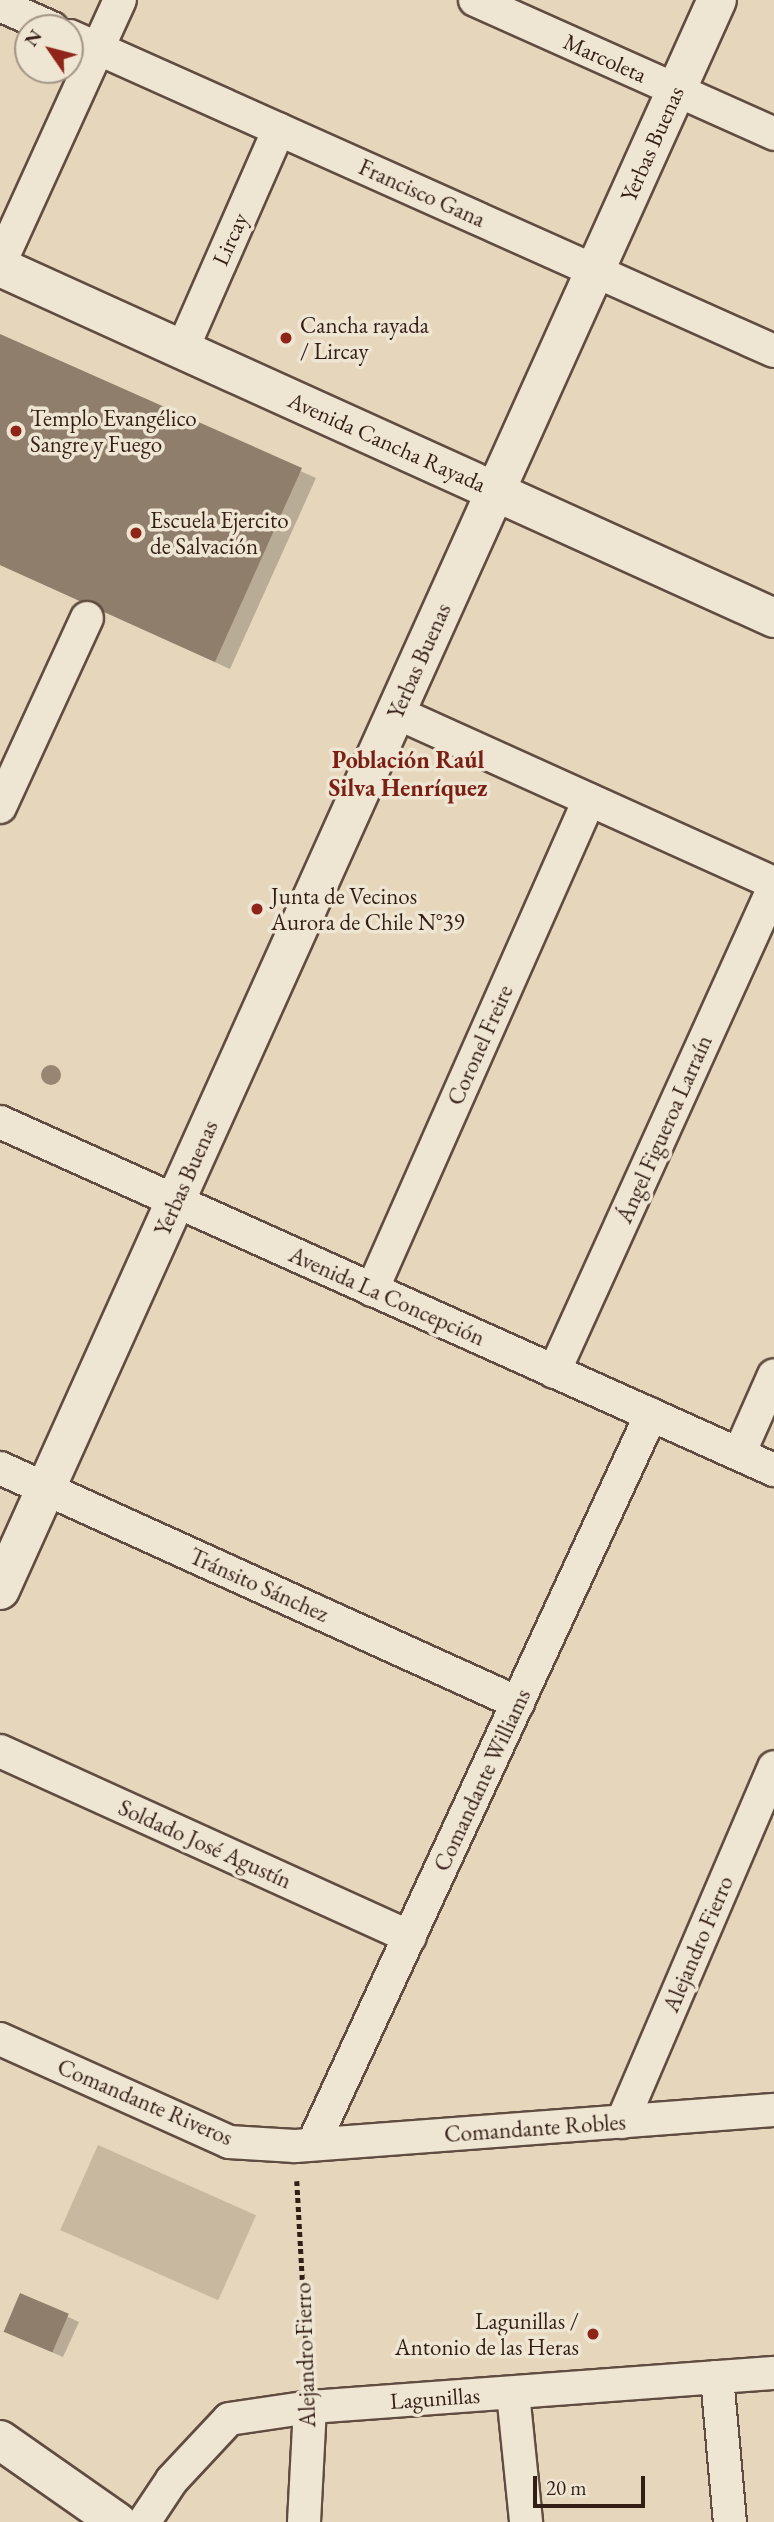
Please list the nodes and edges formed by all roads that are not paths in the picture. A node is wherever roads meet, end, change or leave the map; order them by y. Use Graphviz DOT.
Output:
graph roads {
  1 [pos="120,0"];
  2 [pos="475,0"];
  3 [pos="717,0"];
  4 [pos="0,5"];
  5 [pos="20,14"];
  6 [pos="84,42"];
  7 [pos="68,84"];
  8 [pos="676,90"];
  9 [pos="279,129"];
  10 [pos="774,134"];
  11 [pos="0,265"];
  12 [pos="594,271"];
  13 [pos="182,350"];
  14 [pos="774,351"];
  15 [pos="495,491"];
  16 [pos="87,618"];
  17 [pos="774,618"];
  18 [pos="395,712"];
  19 [pos="589,800"];
  20 [pos="0,807"];
  21 [pos="774,885"];
  22 [pos="0,1122"];
  23 [pos="175,1201"];
  24 [pos="372,1290"];
  25 [pos="554,1372"];
  26 [pos="774,1375"];
  27 [pos="651,1415"];
  28 [pos="738,1454"];
  29 [pos="0,1468"];
  30 [pos="774,1471"];
  31 [pos="45,1489"];
  32 [pos="0,1590"];
  33 [pos="518,1703"];
  34 [pos="0,1751"];
  35 [pos="774,1767"];
  36 [pos="410,1937"];
  37 [pos="0,2039"];
  38 [pos="774,2110"];
  39 [pos="622,2122"];
  40 [pos="304,2145"];
  41 [pos="774,2373"];
  42 [pos="717,2377"];
  43 [pos="513,2393"];
  44 [pos="310,2407"];
  45 [pos="0,2440"];
  46 [pos="117,2522"];
  47 [pos="144,2522"];
  48 [pos="304,2522"];
  49 [pos="526,2522"];
  50 [pos="730,2522"];
  1 -- 6 [label="street"];
  2 -- 8 [label="street, Marcoleta"];
  3 -- 8 [label="street, Yerbas Buenas"];
  4 -- 5 [label="street"];
  6 -- 9 [label="street, Francisco Gana"];
  7 -- 11 [label="street"];
  8 -- 10 [label="street, Marcoleta"];
  8 -- 12 [label="street, Yerbas Buenas"];
  9 -- 12 [label="street, Francisco Gana"];
  9 -- 13 [label="street, Lircay"];
  11 -- 13 [label="street, Avenida Cancha Rayada"];
  12 -- 14 [label="street, Francisco Gana"];
  12 -- 15 [label="street, Yerbas Buenas"];
  13 -- 15 [label="street, Avenida Cancha Rayada"];
  15 -- 17 [label="street, Avenida Cancha Rayada"];
  15 -- 18 [label="street, Yerbas Buenas"];
  16 -- 20 [label="street"];
  18 -- 19 [label="street"];
  18 -- 23 [label="street, Yerbas Buenas"];
  19 -- 21 [label="street"];
  19 -- 24 [label="street, Coronel Freire"];
  21 -- 25 [label="street, Ángel Figueroa Larraín"];
  22 -- 23 [label="street, Avenida La Concepción"];
  23 -- 24 [label="street, Avenida La Concepción"];
  23 -- 31 [label="street, Yerbas Buenas"];
  24 -- 25 [label="street, Avenida La Concepción"];
  25 -- 27 [label="street, Avenida La Concepción"];
  26 -- 28 [label="street"];
  27 -- 28 [label="street, Avenida La Concepción"];
  27 -- 33 [label="street, Comandante Williams"];
  28 -- 30 [label="street, Avenida La Concepción"];
  29 -- 31 [label="street, Tránsito Sánchez"];
  31 -- 32 [label="street, Yerbas Buenas"];
  31 -- 33 [label="street, Tránsito Sánchez"];
  33 -- 36 [label="street, Comandante Williams"];
  34 -- 36 [label="street, Soldado José Agustín"];
  35 -- 39 [label="street, Alejandro Fierro"];
  36 -- 40 [label="street, Comandante Williams"];
  37 -- 40 [label="street, Comandante Riveros"];
  38 -- 39 [label="street, Comandante Robles"];
  39 -- 40 [label="street, Comandante Robles"];
  41 -- 42 [label="street, Lagunillas"];
  42 -- 43 [label="street, Lagunillas"];
  42 -- 50 [label="street"];
  43 -- 44 [label="street, Lagunillas"];
  43 -- 49 [label="street"];
  44 -- 47 [label="street, Lagunillas"];
  44 -- 48 [label="street, Alejandro Fierro"];
  45 -- 46 [label="street"];
}
